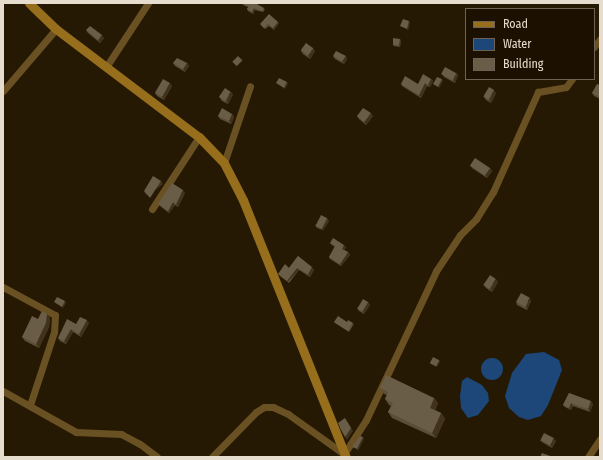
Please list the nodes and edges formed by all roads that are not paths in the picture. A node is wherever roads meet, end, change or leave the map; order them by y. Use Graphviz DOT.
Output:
graph roads {
  1 [pos="29,3"];
  2 [pos="148,3"];
  3 [pos="56,29"];
  4 [pos="106,67"];
  5 [pos="571,80"];
  6 [pos="250,86"];
  7 [pos="3,91"];
  8 [pos="198,137"];
  9 [pos="224,162"];
  10 [pos="152,209"];
  11 [pos="3,287"];
  12 [pos="3,391"];
  13 [pos="30,405"];
  14 [pos="600,439"];
  15 [pos="345,456"];
  16 [pos="157,457"];
  17 [pos="212,457"];
  18 [pos="588,457"];
  1 -- 3 [label="main road"];
  2 -- 4 [label="street"];
  3 -- 4 [label="main road"];
  3 -- 7 [label="street"];
  4 -- 8 [label="main road"];
  5 -- 15 [label="street"];
  6 -- 9 [label="street"];
  8 -- 9 [label="main road"];
  8 -- 10 [label="street"];
  9 -- 15 [label="main road"];
  11 -- 13 [label="street"];
  12 -- 13 [label="street"];
  13 -- 16 [label="street"];
  14 -- 18 [label="street"];
  15 -- 17 [label="street"];
}
